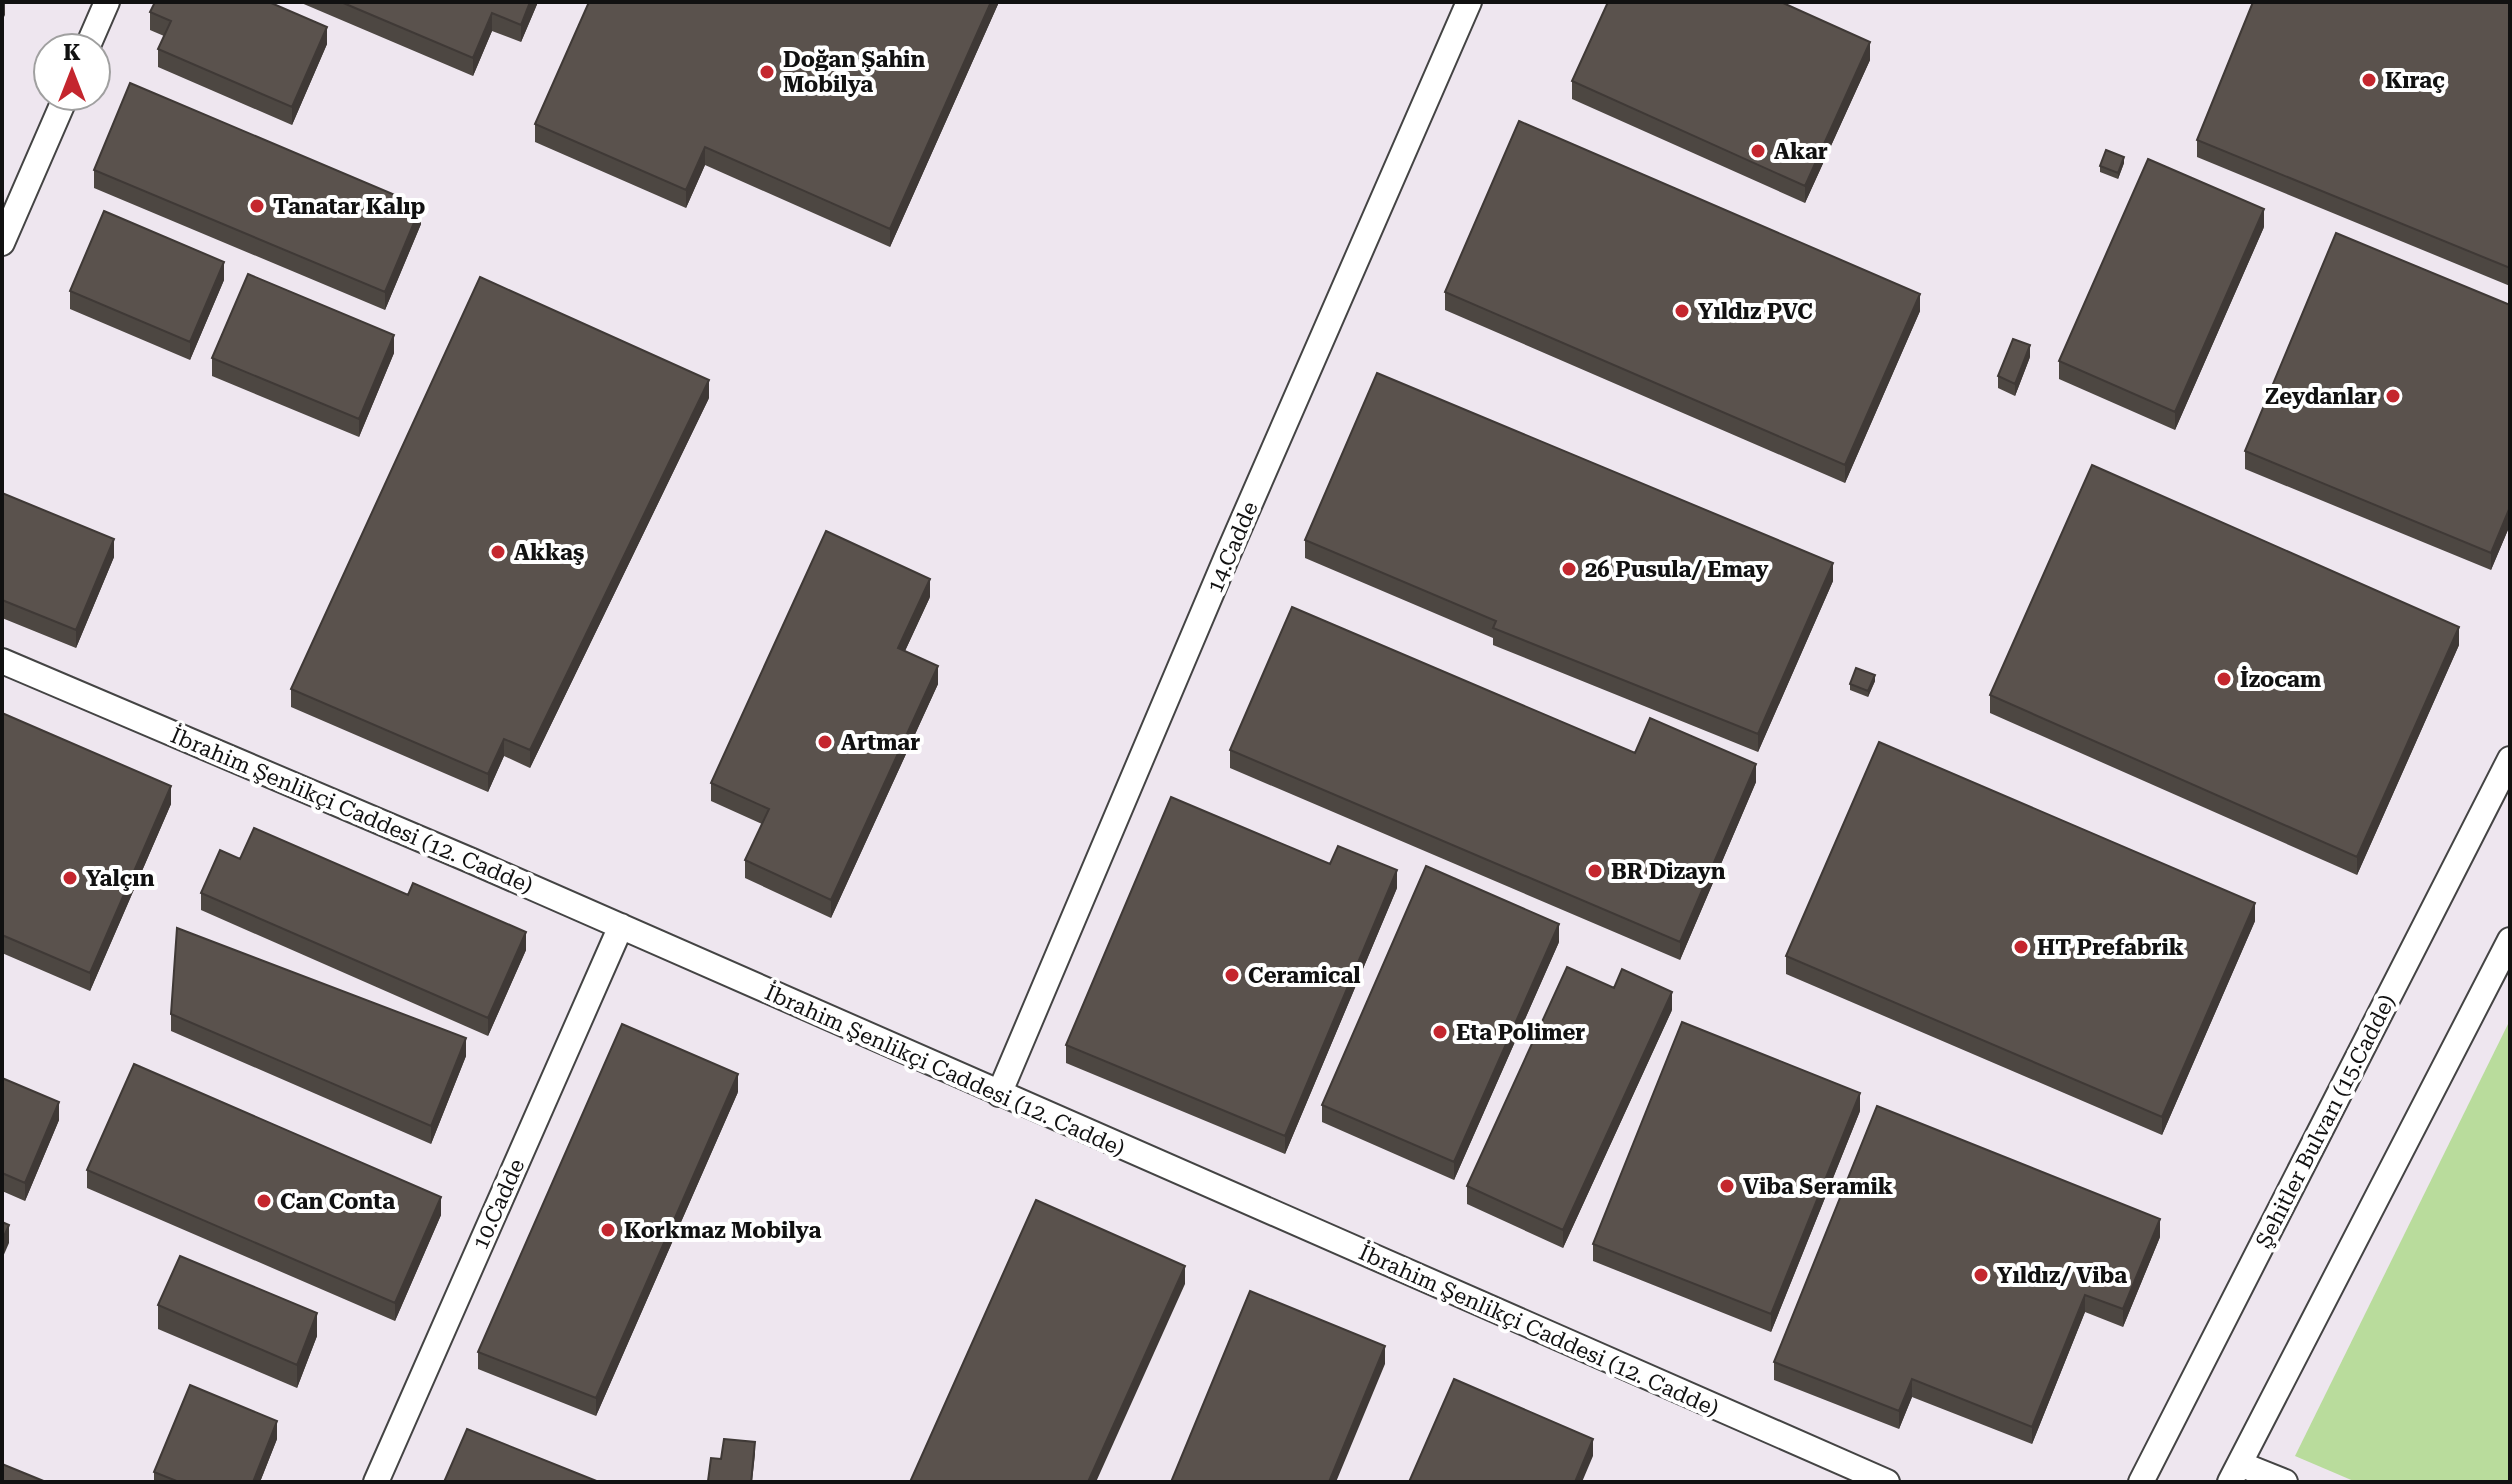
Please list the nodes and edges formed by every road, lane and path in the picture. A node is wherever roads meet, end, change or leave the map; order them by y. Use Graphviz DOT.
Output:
graph roads {
  1 [pos="107,2"];
  2 [pos="1469,2"];
  3 [pos="94,32"];
  4 [pos="59,112"];
  5 [pos="2,243"];
  6 [pos="2,661"];
  7 [pos="2510,759"];
  8 [pos="621,926"];
  9 [pos="2510,940"];
  10 [pos="999,1094"];
  11 [pos="2235,1473"];
  12 [pos="376,1482"];
  13 [pos="1887,1482"];
  14 [pos="2141,1482"];
  15 [pos="2285,1482"];
  1 -- 3 [label="street"];
  2 -- 10 [label="street, 14.Cadde"];
  4 -- 5 [label="street"];
  6 -- 8 [label="street, İbrahim Şenlikçi Caddesi (12. Cadde)"];
  7 -- 14 [label="street, Şehitler Bulvarı (15.Cadde)"];
  8 -- 10 [label="street, İbrahim Şenlikçi Caddesi (12. Cadde)"];
  8 -- 12 [label="street, 10.Cadde"];
  9 -- 11 [label="street"];
  10 -- 13 [label="street, İbrahim Şenlikçi Caddesi (12. Cadde)"];
  11 -- 15 [label="street"];
}
